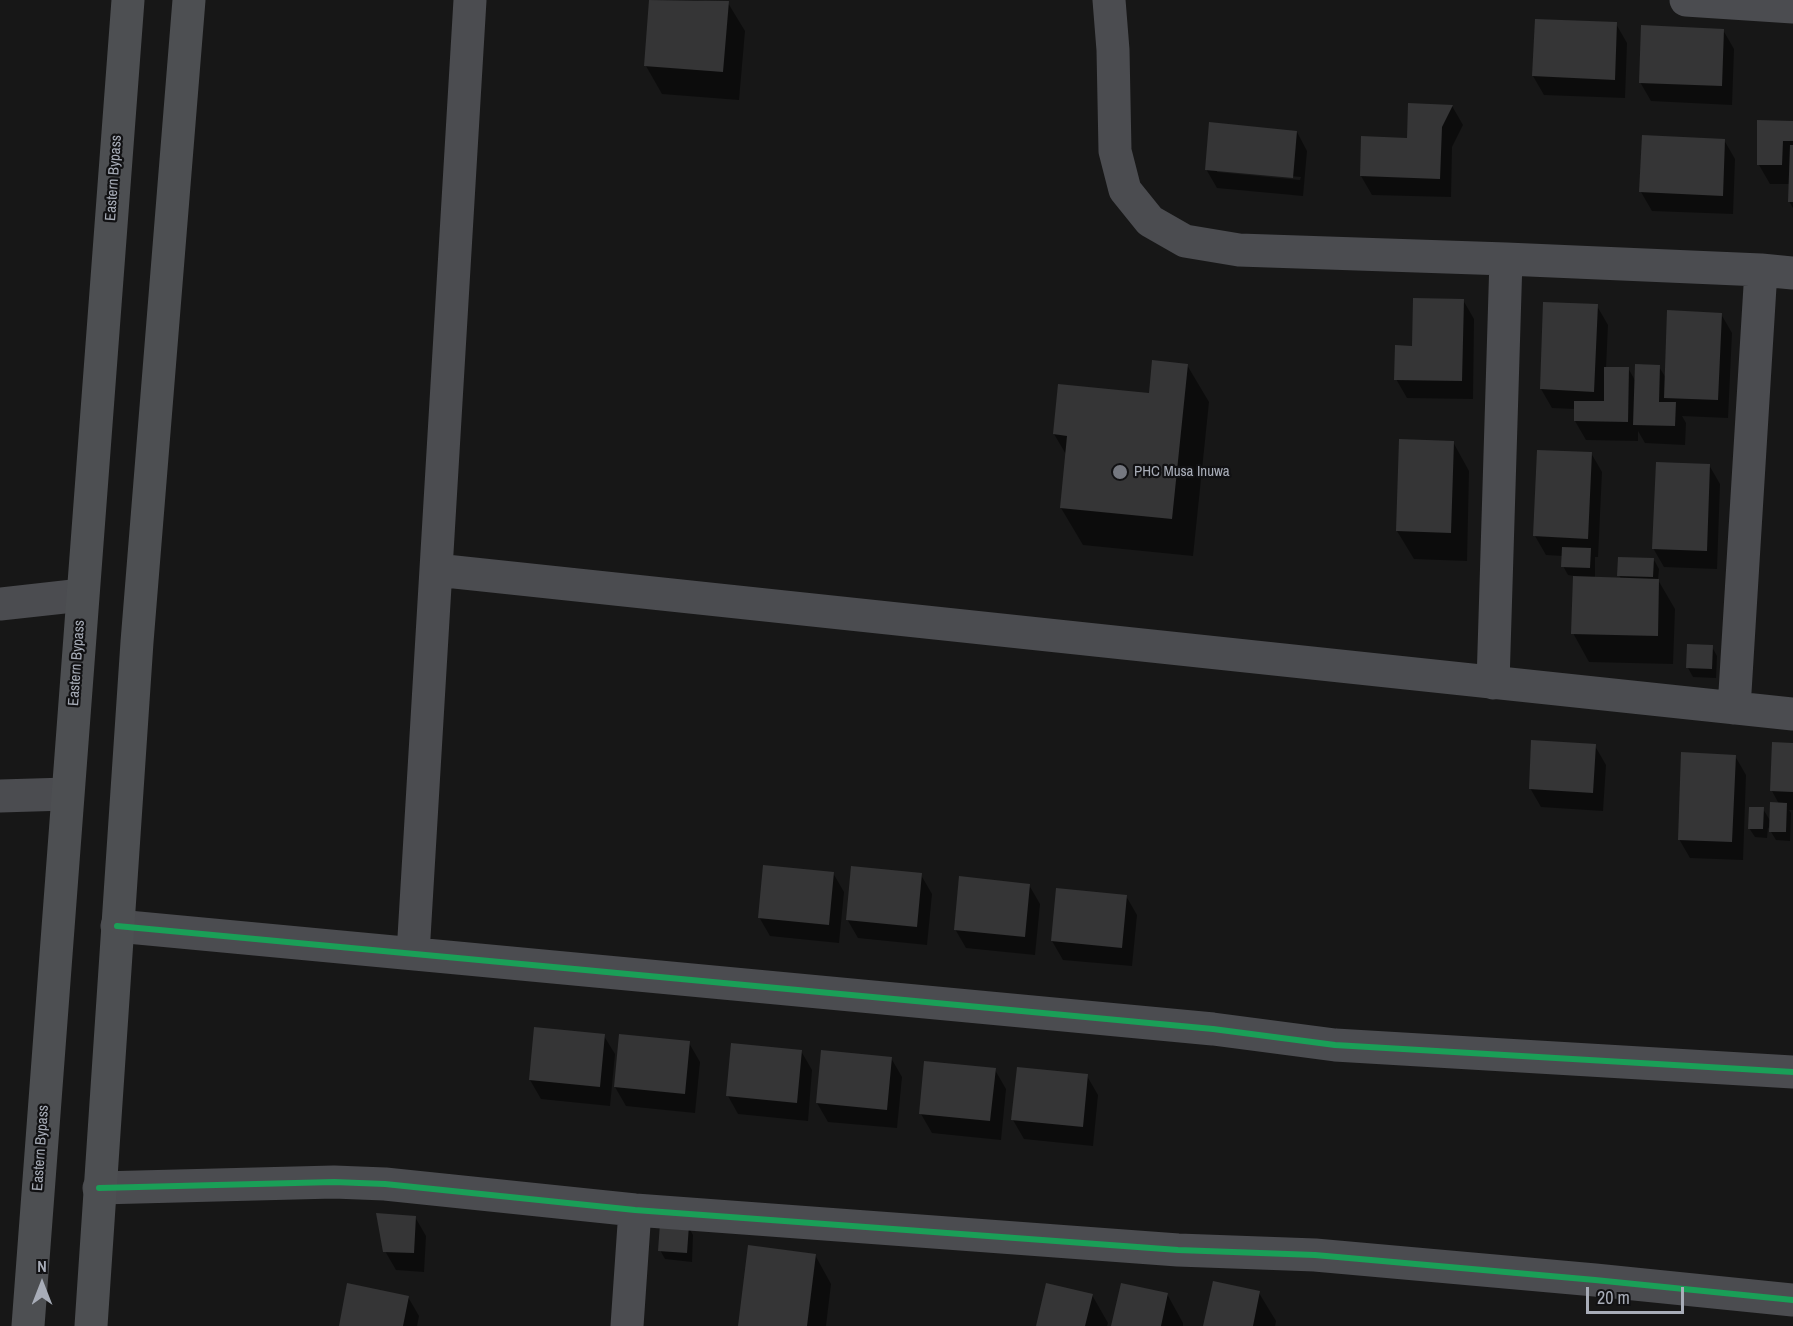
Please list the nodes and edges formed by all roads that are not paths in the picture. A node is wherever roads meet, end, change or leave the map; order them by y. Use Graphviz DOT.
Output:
graph roads {
  1 [pos="128,0"];
  2 [pos="189,0"];
  3 [pos="471,0"];
  4 [pos="1109,0"];
  5 [pos="1686,0"];
  6 [pos="1793,7"];
  7 [pos="1506,259"];
  8 [pos="1761,270"];
  9 [pos="1793,273"];
  10 [pos="436,570"];
  11 [pos="82,595"];
  12 [pos="0,604"];
  13 [pos="1493,682"];
  14 [pos="1734,708"];
  15 [pos="1793,714"];
  16 [pos="67,794"];
  17 [pos="0,796"];
  18 [pos="117,926"];
  19 [pos="412,954"];
  20 [pos="1793,1072"];
  21 [pos="99,1188"];
  22 [pos="635,1210"];
  23 [pos="1793,1300"];
  24 [pos="28,1326"];
  25 [pos="91,1326"];
  26 [pos="627,1326"];
  1 -- 11 [label="main road, Eastern Bypass"];
  2 -- 18 [label="main road"];
  3 -- 10 [label="street"];
  4 -- 7 [label="street"];
  5 -- 6 [label="street"];
  7 -- 8 [label="street"];
  7 -- 13 [label="street"];
  8 -- 9 [label="street"];
  8 -- 14 [label="street"];
  10 -- 13 [label="street"];
  10 -- 19 [label="street"];
  11 -- 12 [label="street"];
  11 -- 16 [label="main road, Eastern Bypass"];
  13 -- 14 [label="street"];
  14 -- 15 [label="street"];
  16 -- 17 [label="street"];
  16 -- 24 [label="main road, Eastern Bypass"];
  18 -- 19 [label="street"];
  18 -- 21 [label="main road"];
  19 -- 20 [label="street"];
  21 -- 22 [label="street"];
  21 -- 25 [label="main road"];
  22 -- 23 [label="street"];
  22 -- 26 [label="street"];
}
